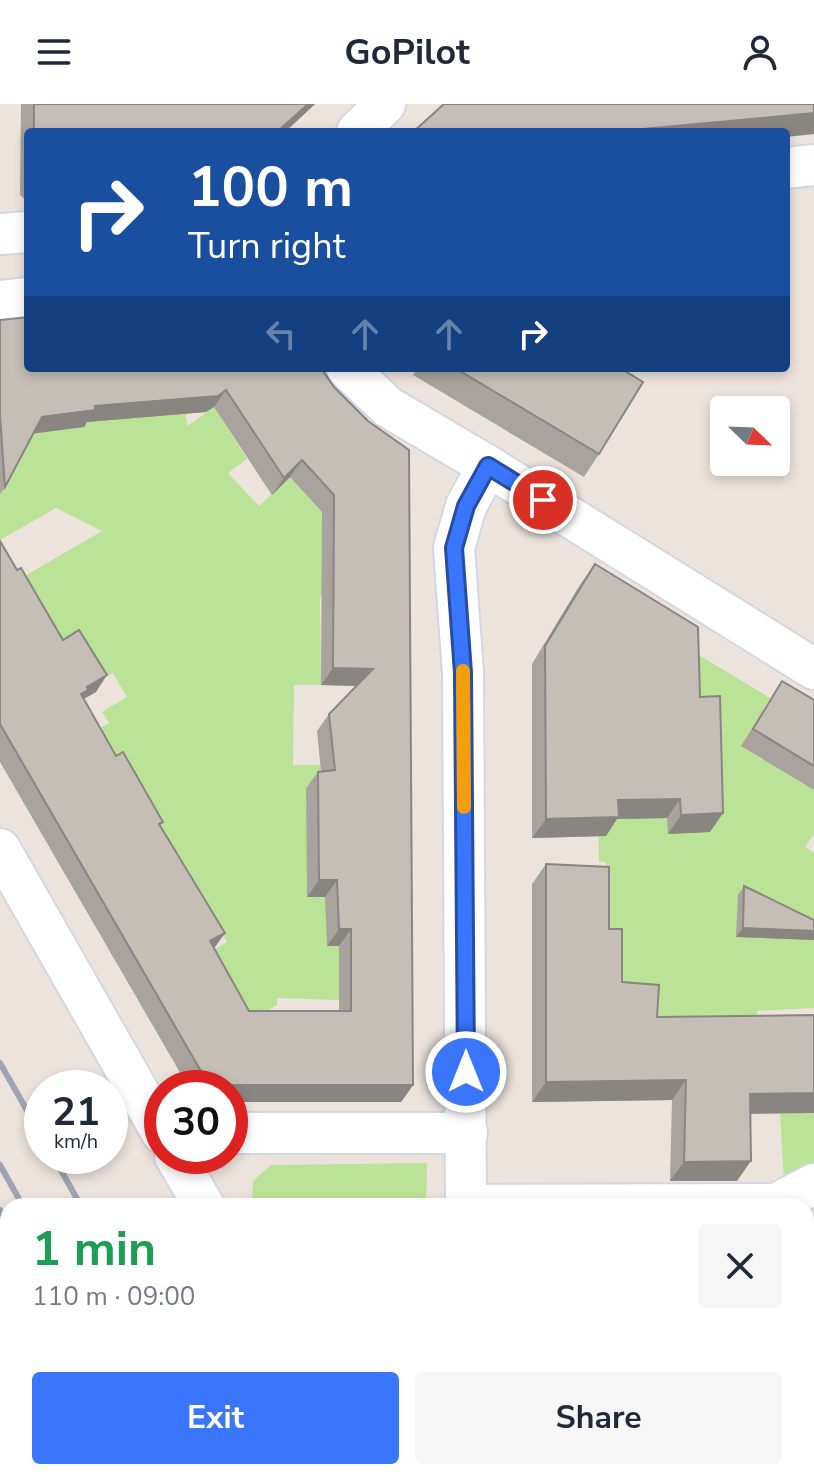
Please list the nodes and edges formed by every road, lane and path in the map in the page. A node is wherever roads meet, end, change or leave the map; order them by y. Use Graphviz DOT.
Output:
graph roads {
  1 [pos="385,104"];
  2 [pos="361,128"];
  3 [pos="814,165"];
  4 [pos="790,168"];
  5 [pos="24,232"];
  6 [pos="0,234"];
  7 [pos="24,298"];
  8 [pos="0,301"];
  9 [pos="351,372"];
  10 [pos="488,466"];
  11 [pos="814,669"];
  12 [pos="0,849"];
  13 [pos="144,1101"];
  14 [pos="248,1133"];
  15 [pos="467,1133"];
  16 [pos="186,1174"];
  17 [pos="814,1184"];
  18 [pos="200,1198"];
  19 [pos="466,1198"];
  20 [pos="787,1198"];
  1 -- 2 [label="street"];
  3 -- 4 [label="street"];
  5 -- 6 [label="street"];
  7 -- 8 [label="street"];
  9 -- 10 [label="street"];
  10 -- 11 [label="street"];
  10 -- 15 [label="street"];
  12 -- 13 [label="street"];
  14 -- 15 [label="street"];
  15 -- 19 [label="street"];
  16 -- 18 [label="street"];
  17 -- 20 [label="street"];
}
